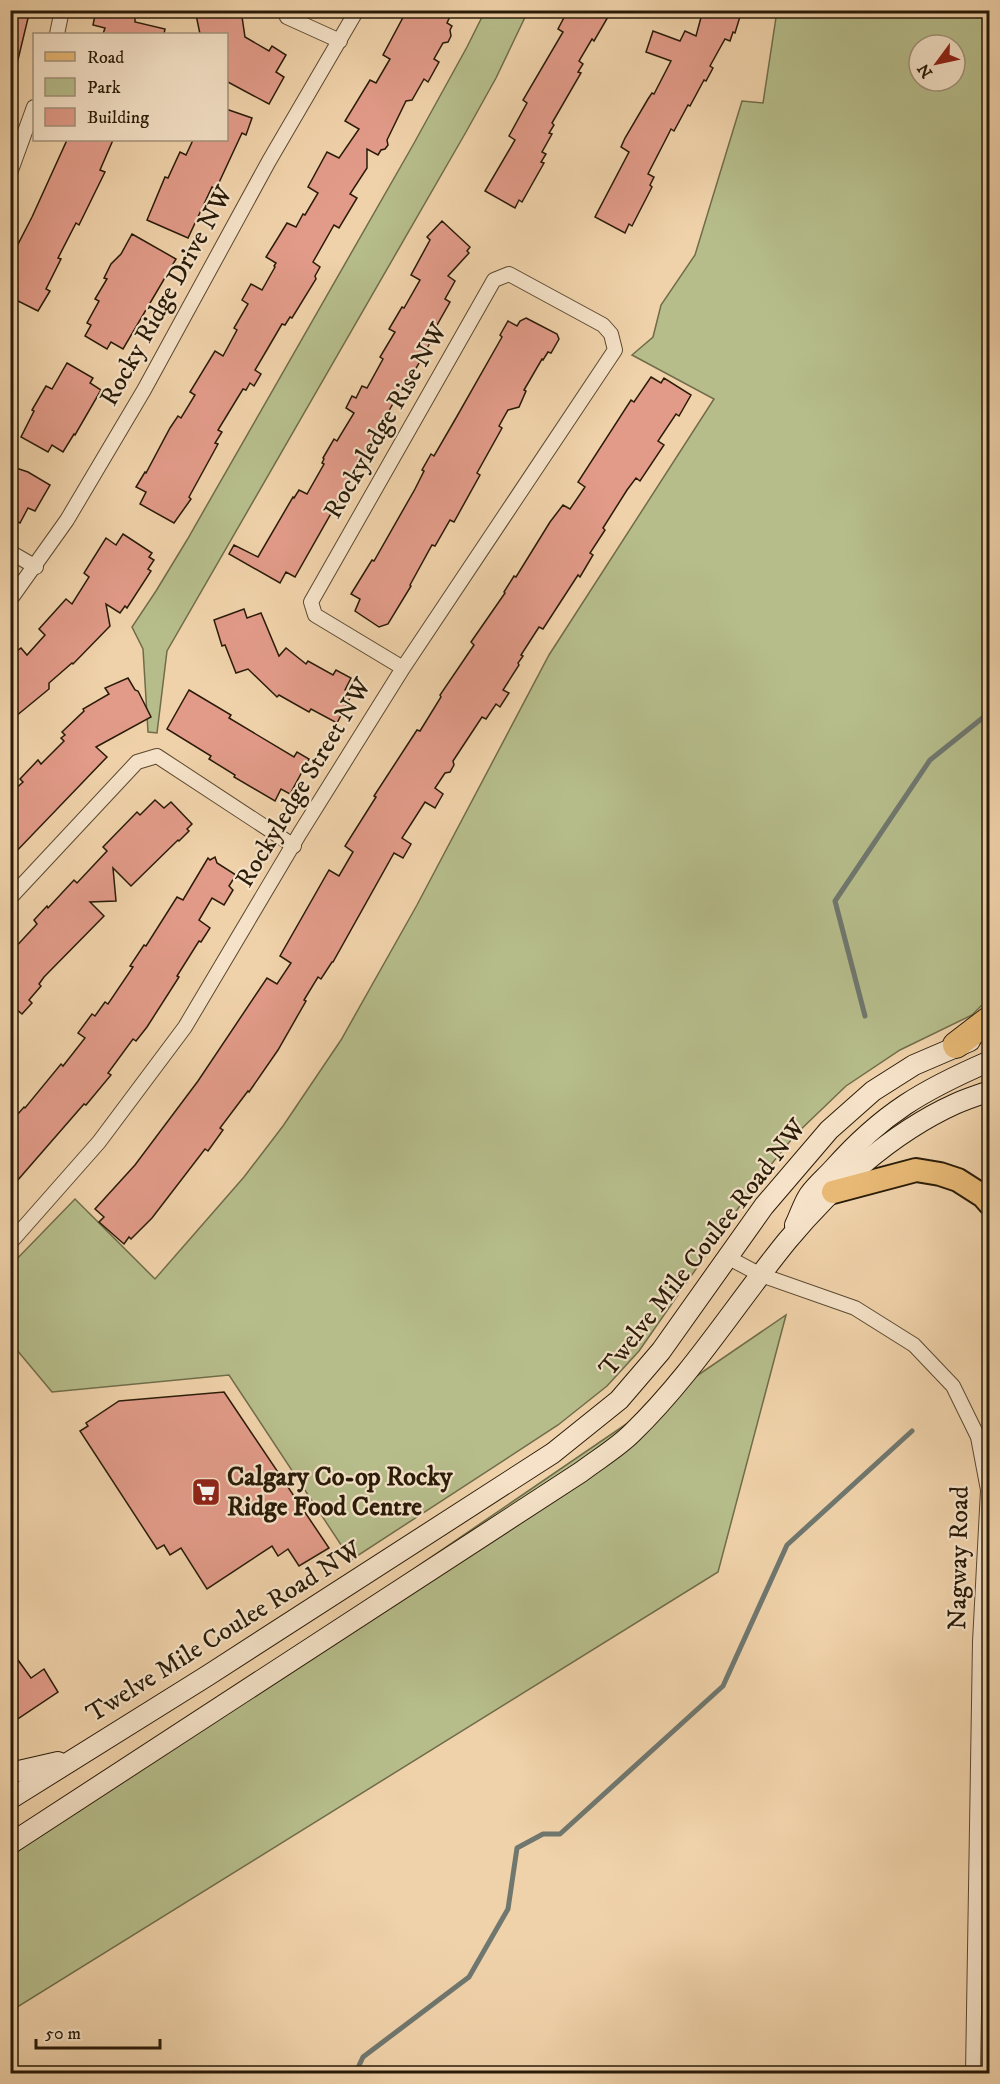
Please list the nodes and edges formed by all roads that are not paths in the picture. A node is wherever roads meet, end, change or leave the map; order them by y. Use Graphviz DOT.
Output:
graph roads {
  1 [pos="62,10"];
  2 [pos="284,10"];
  3 [pos="357,10"];
  4 [pos="57,33"];
  5 [pos="340,41"];
  6 [pos="33,110"];
  7 [pos="10,173"];
  8 [pos="611,334"];
  9 [pos="10,552"];
  10 [pos="36,567"];
  11 [pos="11,598"];
  12 [pos="403,668"];
  13 [pos="294,846"];
  14 [pos="10,898"];
  15 [pos="990,1019"];
  16 [pos="990,1034"];
  17 [pos="956,1045"];
  18 [pos="990,1061"];
  19 [pos="990,1091"];
  20 [pos="833,1192"];
  21 [pos="990,1204"];
  22 [pos="787,1241"];
  23 [pos="10,1243"];
  24 [pos="727,1257"];
  25 [pos="761,1275"];
  26 [pos="72,1759"];
  27 [pos="10,1773"];
  28 [pos="10,1799"];
  29 [pos="10,1844"];
  30 [pos="973,2073"];
  1 -- 4 [label="street"];
  2 -- 5 [label="street"];
  3 -- 5 [label="street, Rocky Ridge Drive NW"];
  5 -- 10 [label="street, Rocky Ridge Drive NW"];
  6 -- 7 [label="street"];
  8 -- 12 [label="street, Rockyledge Street NW"];
  8 -- 12 [label="street, Rockyledge Rise NW"];
  9 -- 10 [label="street"];
  10 -- 11 [label="street, Rocky Ridge Drive NW"];
  12 -- 13 [label="street, Rockyledge Street NW"];
  13 -- 14 [label="street"];
  13 -- 23 [label="street, Rockyledge Street NW"];
  15 -- 17 [label="highway"];
  16 -- 17 [label="main road, Twelve Mile Coulee Road NW"];
  17 -- 24 [label="main road, Twelve Mile Coulee Road NW"];
  18 -- 22 [label="main road"];
  19 -- 20 [label="main road"];
  20 -- 21 [label="main road"];
  20 -- 22 [label="main road"];
  22 -- 25 [label="main road"];
  24 -- 25 [label="street, Nagway Road"];
  24 -- 26 [label="main road, Twelve Mile Coulee Road NW"];
  25 -- 29 [label="main road"];
  25 -- 30 [label="street, Nagway Road"];
  26 -- 27 [label="main road"];
  26 -- 28 [label="main road, Twelve Mile Coulee Road NW"];
}
